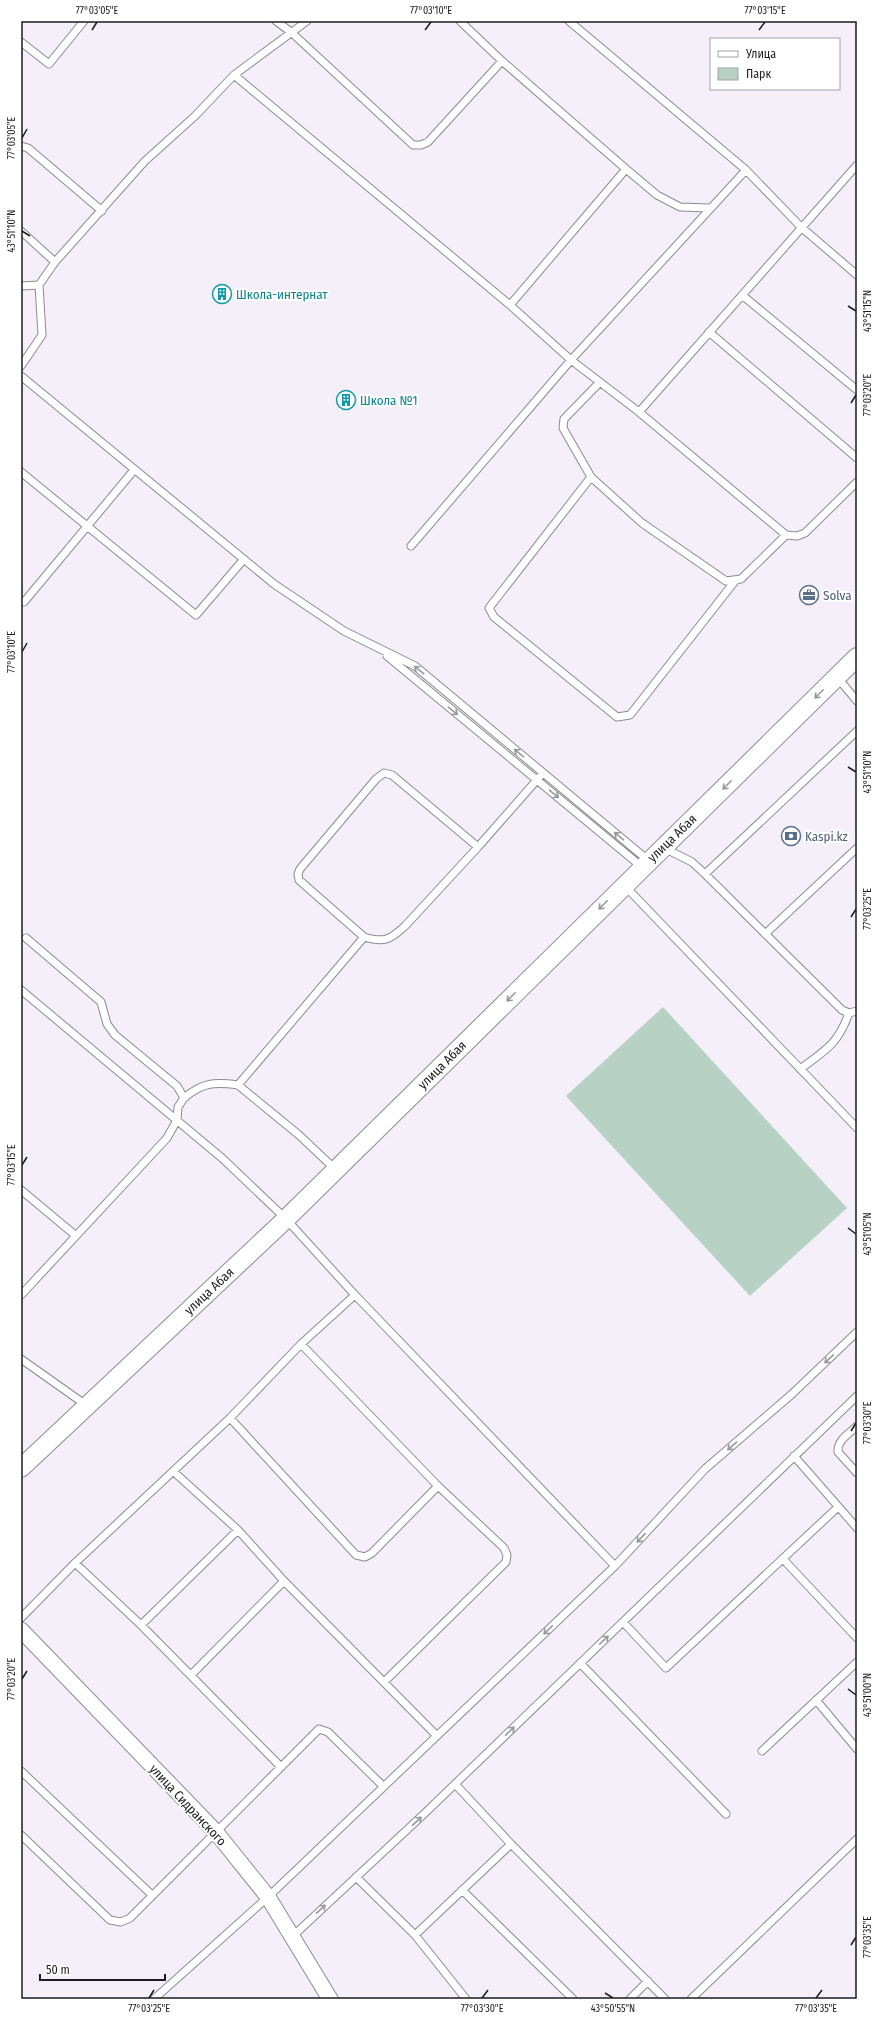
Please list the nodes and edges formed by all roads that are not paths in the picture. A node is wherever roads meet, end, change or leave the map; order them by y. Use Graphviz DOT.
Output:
graph roads {
  1 [pos="84,21"];
  2 [pos="276,21"];
  3 [pos="307,21"];
  4 [pos="460,21"];
  5 [pos="569,21"];
  6 [pos="291,32"];
  7 [pos="21,42"];
  8 [pos="502,61"];
  9 [pos="234,75"];
  10 [pos="21,146"];
  11 [pos="857,165"];
  12 [pos="626,169"];
  13 [pos="746,170"];
  14 [pos="709,208"];
  15 [pos="102,211"];
  16 [pos="801,227"];
  17 [pos="21,231"];
  18 [pos="55,262"];
  19 [pos="857,275"];
  20 [pos="39,285"];
  21 [pos="21,286"];
  22 [pos="742,295"];
  23 [pos="510,305"];
  24 [pos="709,332"];
  25 [pos="571,360"];
  26 [pos="21,366"];
  27 [pos="21,376"];
  28 [pos="599,383"];
  29 [pos="857,390"];
  30 [pos="639,412"];
  31 [pos="857,458"];
  32 [pos="134,470"];
  33 [pos="21,472"];
  34 [pos="591,478"];
  35 [pos="857,482"];
  36 [pos="87,526"];
  37 [pos="786,535"];
  38 [pos="411,546"];
  39 [pos="244,559"];
  40 [pos="735,581"];
  41 [pos="24,602"];
  42 [pos="380,650"];
  43 [pos="857,657"];
  44 [pos="837,677"];
  45 [pos="857,700"];
  46 [pos="857,731"];
  47 [pos="543,773"];
  48 [pos="537,780"];
  49 [pos="478,847"];
  50 [pos="663,847"];
  51 [pos="857,848"];
  52 [pos="645,864"];
  53 [pos="704,874"];
  54 [pos="624,885"];
  55 [pos="765,934"];
  56 [pos="364,937"];
  57 [pos="26,938"];
  58 [pos="21,990"];
  59 [pos="857,1011"];
  60 [pos="849,1013"];
  61 [pos="800,1069"];
  62 [pos="238,1085"];
  63 [pos="184,1098"];
  64 [pos="177,1120"];
  65 [pos="857,1128"];
  66 [pos="336,1170"];
  67 [pos="21,1190"];
  68 [pos="286,1219"];
  69 [pos="76,1235"];
  70 [pos="21,1295"];
  71 [pos="355,1295"];
  72 [pos="857,1332"];
  73 [pos="301,1344"];
  74 [pos="21,1359"];
  75 [pos="857,1396"];
  76 [pos="87,1406"];
  77 [pos="230,1418"];
  78 [pos="857,1426"];
  79 [pos="794,1456"];
  80 [pos="21,1468"];
  81 [pos="174,1472"];
  82 [pos="857,1473"];
  83 [pos="438,1486"];
  84 [pos="838,1507"];
  85 [pos="857,1528"];
  86 [pos="238,1530"];
  87 [pos="783,1559"];
  88 [pos="75,1564"];
  89 [pos="615,1566"];
  90 [pos="284,1581"];
  91 [pos="21,1618"];
  92 [pos="623,1622"];
  93 [pos="141,1625"];
  94 [pos="21,1630"];
  95 [pos="857,1638"];
  96 [pos="857,1662"];
  97 [pos="580,1663"];
  98 [pos="191,1675"];
  99 [pos="384,1682"];
  100 [pos="816,1700"];
  101 [pos="436,1736"];
  102 [pos="857,1749"];
  103 [pos="762,1751"];
  104 [pos="281,1767"];
  105 [pos="21,1771"];
  106 [pos="455,1784"];
  107 [pos="383,1786"];
  108 [pos="726,1814"];
  109 [pos="215,1831"];
  110 [pos="21,1835"];
  111 [pos="857,1839"];
  112 [pos="511,1844"];
  113 [pos="356,1877"];
  114 [pos="462,1890"];
  115 [pos="152,1895"];
  116 [pos="268,1897"];
  117 [pos="414,1935"];
  118 [pos="293,1936"];
  119 [pos="648,1981"];
  120 [pos="154,1999"];
  121 [pos="330,1999"];
  122 [pos="466,1999"];
  123 [pos="573,1999"];
  124 [pos="630,1999"];
  125 [pos="665,1999"];
  126 [pos="691,1999"];
  1 -- 7 [label="lane"];
  2 -- 6 [label="lane"];
  3 -- 6 [label="lane"];
  4 -- 8 [label="lane"];
  5 -- 13 [label="lane"];
  6 -- 8 [label="lane"];
  6 -- 9 [label="lane"];
  8 -- 12 [label="lane"];
  9 -- 15 [label="lane"];
  9 -- 23 [label="lane"];
  10 -- 15 [label="lane"];
  11 -- 16 [label="lane"];
  12 -- 14 [label="lane"];
  12 -- 23 [label="lane"];
  13 -- 14 [label="lane"];
  13 -- 16 [label="lane"];
  14 -- 25 [label="lane"];
  15 -- 18 [label="lane"];
  16 -- 19 [label="lane"];
  16 -- 22 [label="lane"];
  17 -- 18 [label="lane"];
  18 -- 20 [label="lane"];
  20 -- 21 [label="lane"];
  20 -- 26 [label="lane"];
  22 -- 24 [label="lane"];
  22 -- 29 [label="lane"];
  23 -- 25 [label="lane"];
  24 -- 30 [label="lane"];
  24 -- 31 [label="lane"];
  25 -- 28 [label="lane"];
  25 -- 38 [label="lane"];
  27 -- 32 [label="lane"];
  28 -- 30 [label="lane"];
  28 -- 34 [label="lane"];
  30 -- 37 [label="lane"];
  32 -- 36 [label="lane"];
  32 -- 39 [label="lane"];
  33 -- 36 [label="lane"];
  34 -- 40 [label="lane"];
  34 -- 40 [label="lane"];
  35 -- 37 [label="lane"];
  36 -- 39 [label="lane"];
  36 -- 41 [label="lane"];
  37 -- 40 [label="lane"];
  39 -- 42 [label="lane"];
  47 -- 42 [label="lane, one-way"];
  42 -- 48 [label="lane, one-way"];
  43 -- 44 [label="street, улица Абая"];
  44 -- 45 [label="lane"];
  44 -- 50 [label="street, улица Абая, one-way"];
  46 -- 53 [label="lane"];
  47 -- 48 [label="lane"];
  52 -- 47 [label="lane, one-way"];
  48 -- 49 [label="lane"];
  48 -- 52 [label="lane, one-way"];
  49 -- 56 [label="lane"];
  49 -- 56 [label="lane"];
  50 -- 52 [label="street, улица Абая"];
  50 -- 53 [label="lane"];
  51 -- 55 [label="lane"];
  52 -- 54 [label="street, улица Абая"];
  53 -- 55 [label="lane"];
  54 -- 61 [label="lane"];
  54 -- 66 [label="street, улица Абая, one-way"];
  55 -- 60 [label="lane"];
  56 -- 62 [label="lane"];
  57 -- 63 [label="lane"];
  58 -- 64 [label="lane"];
  59 -- 60 [label="lane"];
  60 -- 61 [label="lane"];
  61 -- 65 [label="lane"];
  62 -- 63 [label="lane"];
  62 -- 66 [label="lane"];
  63 -- 64 [label="lane"];
  64 -- 68 [label="lane"];
  64 -- 69 [label="lane"];
  66 -- 68 [label="street, улица Абая"];
  67 -- 69 [label="lane"];
  68 -- 71 [label="lane"];
  68 -- 76 [label="street, улица Абая"];
  69 -- 70 [label="lane"];
  71 -- 73 [label="lane"];
  71 -- 89 [label="lane"];
  72 -- 89 [label="lane, one-way"];
  73 -- 77 [label="lane"];
  73 -- 83 [label="lane"];
  74 -- 76 [label="lane"];
  75 -- 79 [label="lane"];
  76 -- 80 [label="street, улица Абая"];
  77 -- 81 [label="lane"];
  77 -- 83 [label="lane"];
  78 -- 82 [label="lane"];
  79 -- 84 [label="lane"];
  79 -- 92 [label="lane"];
  81 -- 86 [label="lane"];
  81 -- 88 [label="lane"];
  83 -- 99 [label="lane"];
  84 -- 85 [label="lane"];
  84 -- 87 [label="lane"];
  86 -- 90 [label="lane"];
  86 -- 93 [label="lane"];
  87 -- 92 [label="lane"];
  87 -- 95 [label="lane"];
  88 -- 91 [label="lane"];
  88 -- 93 [label="lane"];
  89 -- 101 [label="lane, one-way"];
  90 -- 98 [label="lane"];
  90 -- 99 [label="lane"];
  97 -- 92 [label="lane, one-way"];
  93 -- 98 [label="lane"];
  94 -- 109 [label="street, улица Сидранского"];
  96 -- 100 [label="lane"];
  106 -- 97 [label="lane, one-way"];
  97 -- 108 [label="lane"];
  98 -- 104 [label="lane"];
  99 -- 101 [label="lane"];
  100 -- 102 [label="lane"];
  100 -- 103 [label="lane"];
  101 -- 107 [label="lane"];
  104 -- 107 [label="lane"];
  104 -- 109 [label="lane"];
  105 -- 115 [label="lane"];
  106 -- 112 [label="lane"];
  113 -- 106 [label="lane, one-way"];
  107 -- 116 [label="lane"];
  109 -- 115 [label="lane"];
  109 -- 116 [label="street, улица Сидранского"];
  110 -- 115 [label="lane"];
  111 -- 126 [label="lane"];
  112 -- 114 [label="lane"];
  112 -- 119 [label="lane"];
  113 -- 117 [label="lane"];
  118 -- 113 [label="lane, one-way"];
  114 -- 117 [label="lane"];
  114 -- 123 [label="lane"];
  116 -- 118 [label="street, улица Сидранского"];
  116 -- 120 [label="lane"];
  117 -- 122 [label="lane"];
  118 -- 121 [label="street, улица Сидранского"];
  119 -- 124 [label="lane"];
  119 -- 125 [label="lane"];
}
